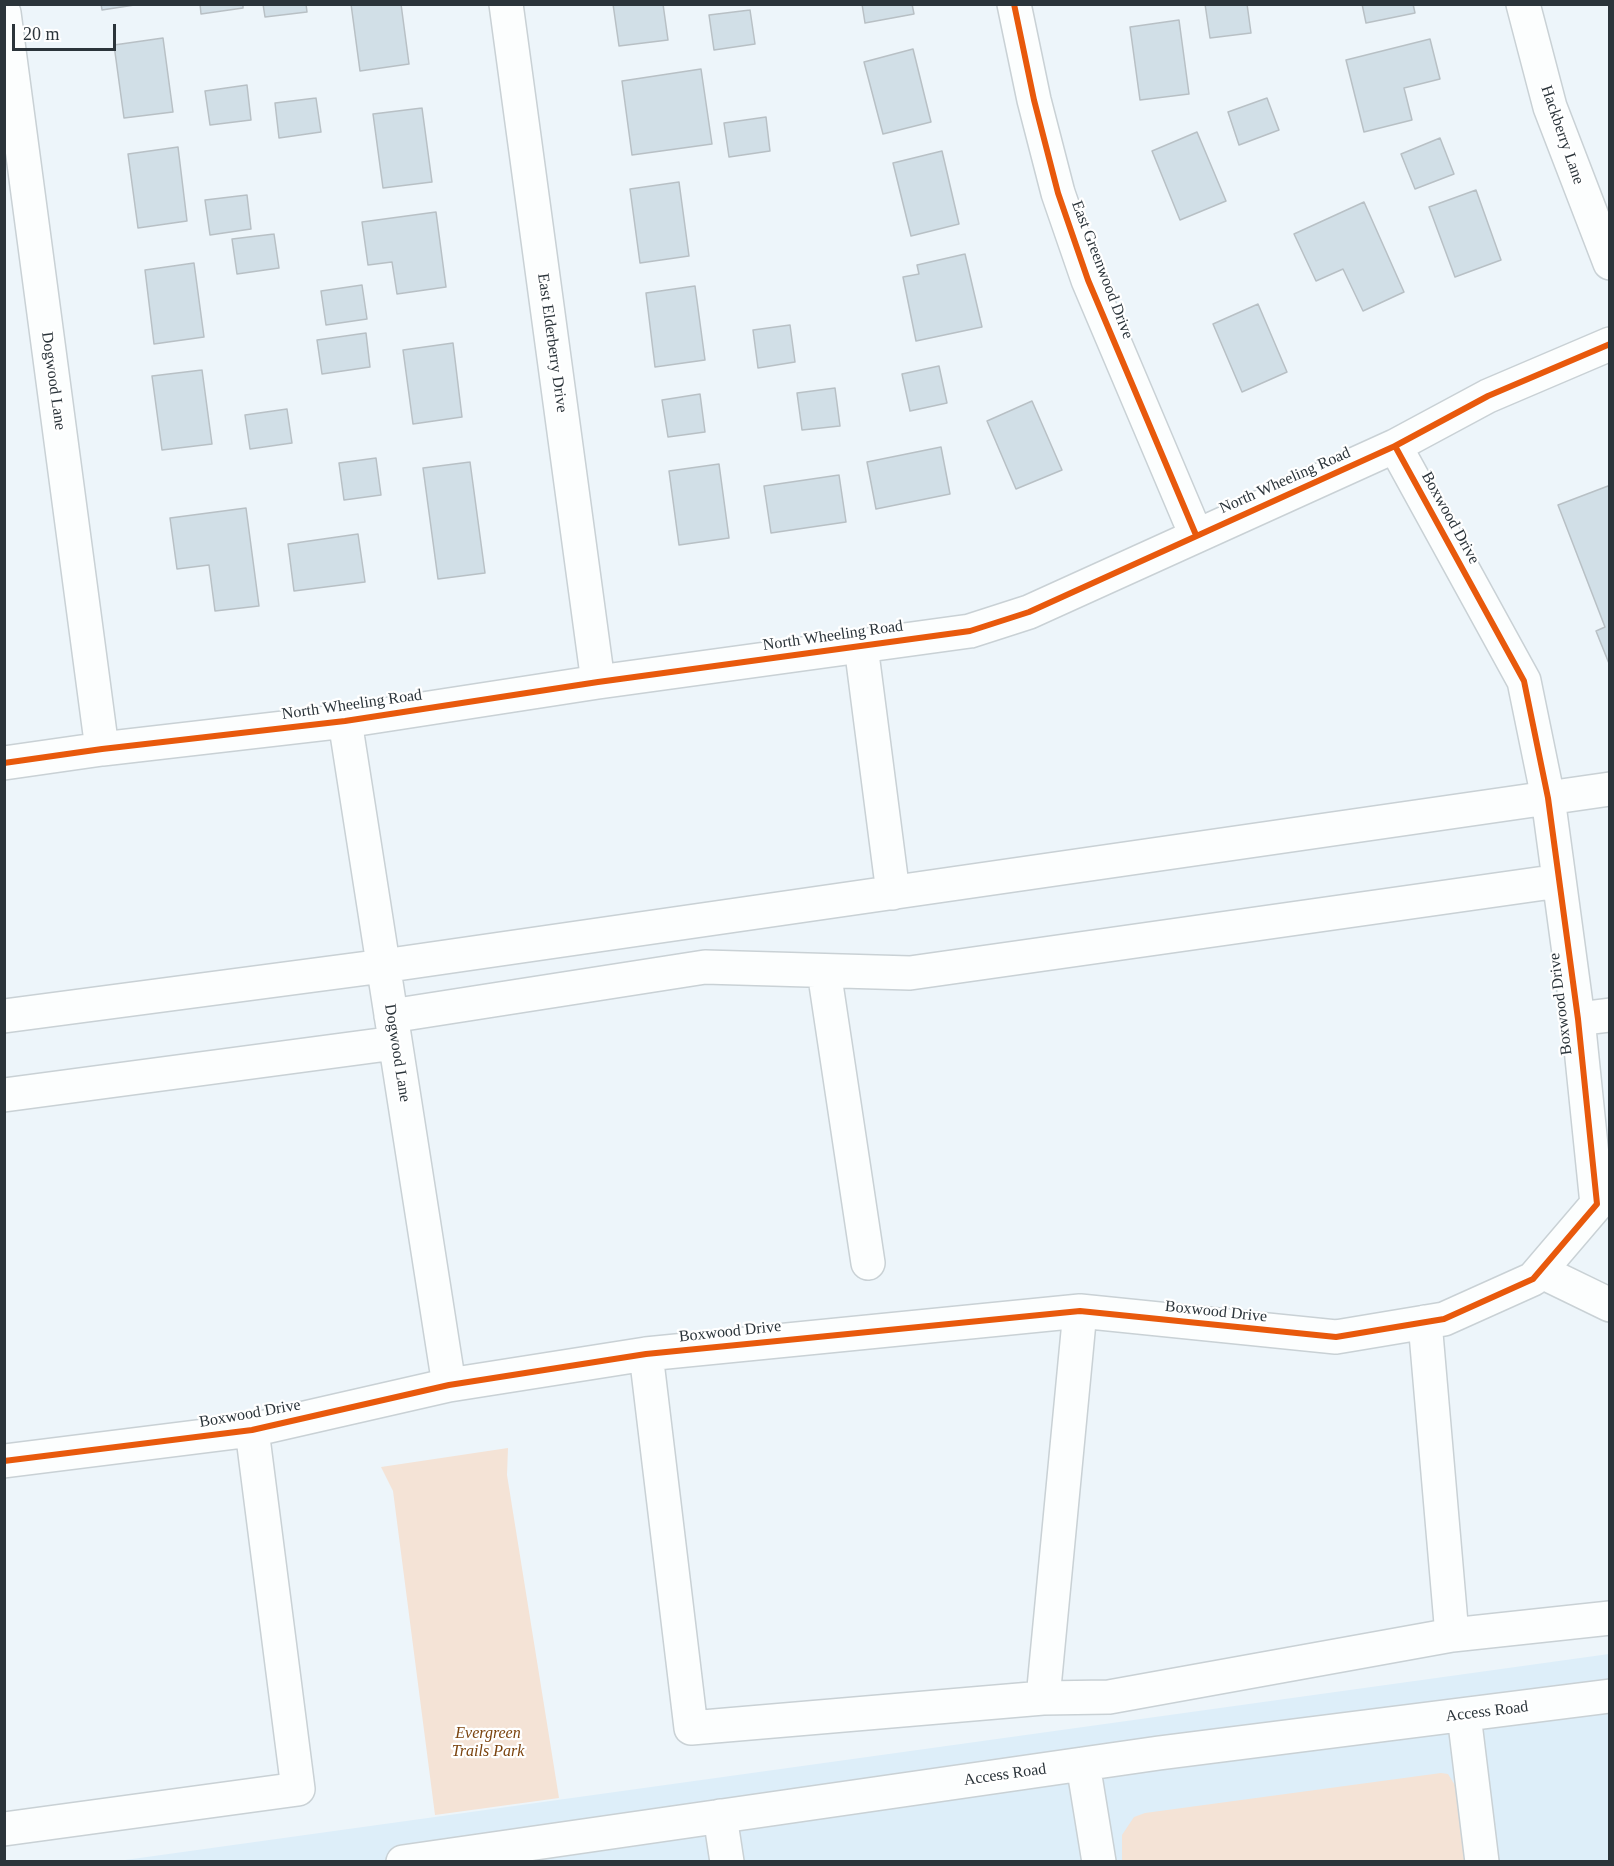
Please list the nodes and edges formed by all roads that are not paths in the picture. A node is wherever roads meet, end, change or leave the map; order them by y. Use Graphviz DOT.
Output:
graph roads {
  1 [pos="506,4"];
  2 [pos="1014,4"];
  3 [pos="1523,4"];
  4 [pos="4,14"];
  5 [pos="1610,263"];
  6 [pos="1610,344"];
  7 [pos="1395,447"];
  8 [pos="1196,535"];
  9 [pos="861,646"];
  10 [pos="598,682"];
  11 [pos="345,721"];
  12 [pos="102,748"];
  13 [pos="4,763"];
  14 [pos="1610,789"];
  15 [pos="1548,798"];
  16 [pos="1559,881"];
  17 [pos="893,893"];
  18 [pos="383,966"];
  19 [pos="824,970"];
  20 [pos="1610,1015"];
  21 [pos="4,1016"];
  22 [pos="1578,1019"];
  23 [pos="393,1030"];
  24 [pos="4,1095"];
  25 [pos="1603,1206"];
  26 [pos="868,1263"];
  27 [pos="1540,1271"];
  28 [pos="1610,1305"];
  29 [pos="1080,1311"];
  30 [pos="1425,1322"];
  31 [pos="646,1354"];
  32 [pos="449,1385"];
  33 [pos="252,1430"];
  34 [pos="4,1461"];
  35 [pos="1610,1618"];
  36 [pos="1452,1635"];
  37 [pos="1610,1696"];
  38 [pos="1043,1698"];
  39 [pos="1464,1715"];
  40 [pos="1083,1764"];
  41 [pos="720,1816"];
  42 [pos="4,1829"];
  43 [pos="403,1862"];
  44 [pos="727,1862"];
  45 [pos="1099,1862"];
  46 [pos="1482,1862"];
  1 -- 10 [label="street, East Elderberry Drive"];
  2 -- 8 [label="street, East Greenwood Drive"];
  3 -- 5 [label="street, Hackberry Lane"];
  4 -- 12 [label="street, Dogwood Lane"];
  6 -- 7 [label="street, North Wheeling Road"];
  7 -- 8 [label="street, North Wheeling Road"];
  7 -- 15 [label="street, Boxwood Drive"];
  8 -- 9 [label="street, North Wheeling Road"];
  9 -- 10 [label="street, North Wheeling Road"];
  9 -- 17 [label="street"];
  10 -- 11 [label="street, North Wheeling Road"];
  11 -- 12 [label="street, North Wheeling Road"];
  11 -- 18 [label="street, Dogwood Lane"];
  12 -- 13 [label="street, North Wheeling Road"];
  14 -- 15 [label="street"];
  15 -- 16 [label="street, Boxwood Drive"];
  15 -- 17 [label="street"];
  16 -- 19 [label="street"];
  16 -- 22 [label="street, Boxwood Drive"];
  17 -- 18 [label="street"];
  18 -- 21 [label="street"];
  18 -- 23 [label="street, Dogwood Lane"];
  19 -- 23 [label="street"];
  19 -- 26 [label="street"];
  20 -- 22 [label="street"];
  22 -- 25 [label="street, Boxwood Drive"];
  23 -- 24 [label="street"];
  23 -- 32 [label="street, Dogwood Lane"];
  25 -- 27 [label="street, Boxwood Drive"];
  27 -- 28 [label="street"];
  27 -- 30 [label="street, Boxwood Drive"];
  29 -- 30 [label="street, Boxwood Drive"];
  29 -- 31 [label="street, Boxwood Drive"];
  29 -- 38 [label="street"];
  30 -- 36 [label="street"];
  31 -- 32 [label="street, Boxwood Drive"];
  31 -- 38 [label="street"];
  32 -- 33 [label="street, Boxwood Drive"];
  33 -- 34 [label="street, Boxwood Drive"];
  33 -- 42 [label="street, Boxwood Drive"];
  35 -- 36 [label="street"];
  36 -- 38 [label="street"];
  37 -- 39 [label="street, Access Road"];
  39 -- 40 [label="street, Access Road"];
  39 -- 46 [label="street"];
  40 -- 41 [label="street, Access Road"];
  40 -- 45 [label="street"];
  41 -- 43 [label="street, Access Road"];
  41 -- 44 [label="street"];
}
